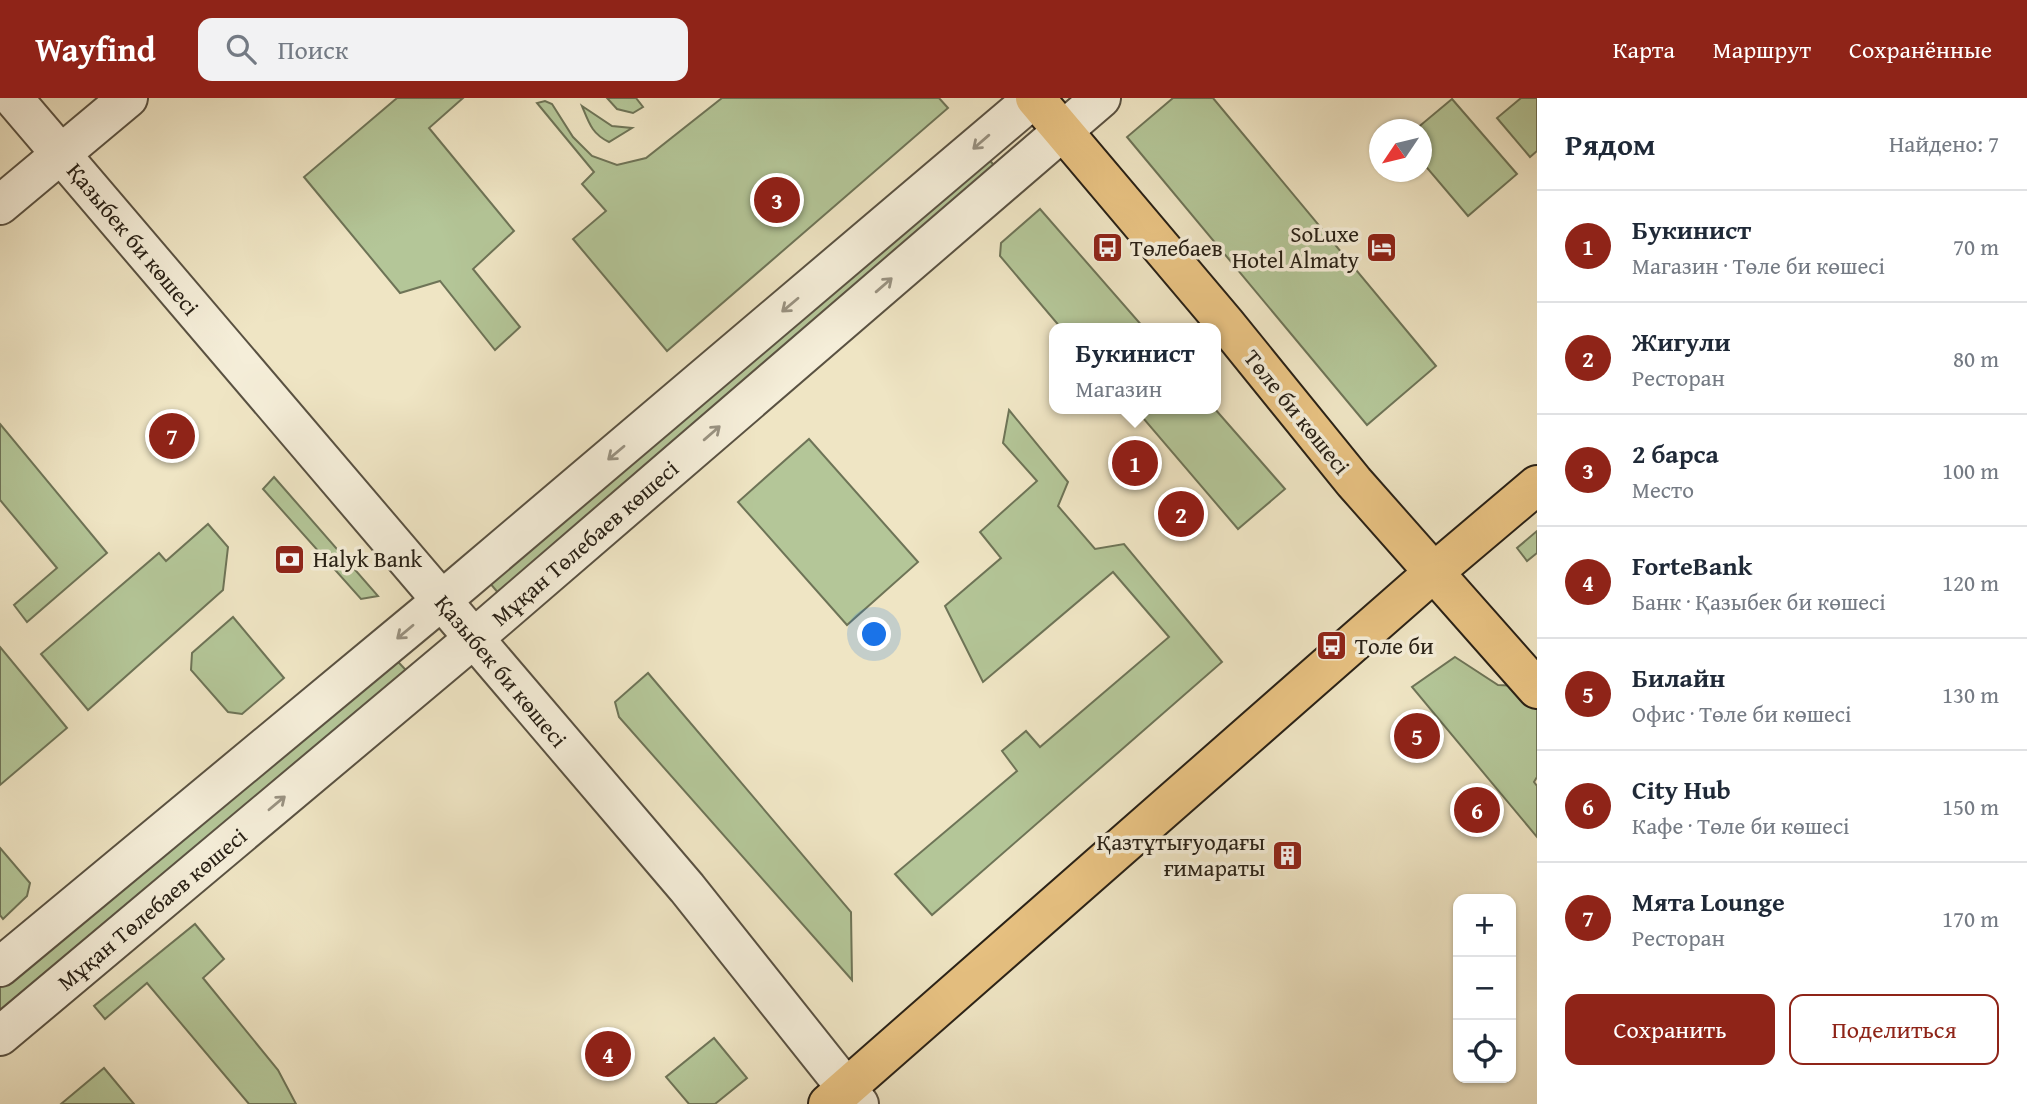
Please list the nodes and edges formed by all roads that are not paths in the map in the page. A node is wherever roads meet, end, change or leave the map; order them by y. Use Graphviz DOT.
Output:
graph roads {
  1 [pos="13,98"];
  2 [pos="128,98"];
  3 [pos="1034,98"];
  4 [pos="1101,98"];
  5 [pos="1063,131"];
  6 [pos="60,154"];
  7 [pos="0,205"];
  8 [pos="1537,485"];
  9 [pos="1433,572"];
  10 [pos="442,601"];
  11 [pos="473,639"];
  12 [pos="1537,690"];
  13 [pos="0,967"];
  14 [pos="0,1036"];
  15 [pos="844,1099"];
  1 -- 6 [label="street, Қазыбек би көшесі"];
  2 -- 6 [label="street"];
  3 -- 5 [label="main road, Төле би көшесі"];
  3 -- 10 [label="street, Мұқан Төлебаев көшесі, one-way"];
  4 -- 5 [label="street, Мұқан Төлебаев көшесі"];
  5 -- 9 [label="main road, Төле би көшесі"];
  11 -- 5 [label="street, Мұқан Төлебаев көшесі, one-way"];
  6 -- 7 [label="street"];
  6 -- 10 [label="street, Қазыбек би көшесі"];
  8 -- 9 [label="main road"];
  9 -- 12 [label="main road, Төле би көшесі"];
  9 -- 15 [label="main road"];
  10 -- 11 [label="street, Қазыбек би көшесі"];
  10 -- 13 [label="street, Мұқан Төлебаев көшесі, one-way"];
  14 -- 11 [label="street, Мұқан Төлебаев көшесі, one-way"];
  11 -- 15 [label="street, Қазыбек би көшесі"];
}
